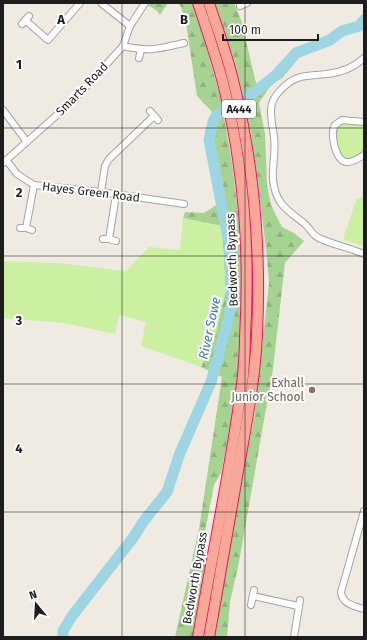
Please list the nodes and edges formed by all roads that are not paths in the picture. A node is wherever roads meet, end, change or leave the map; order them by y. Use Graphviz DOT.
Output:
graph roads {
  1 [pos="80,3"];
  2 [pos="101,3"];
  3 [pos="145,3"];
  4 [pos="198,3"];
  5 [pos="209,3"];
  6 [pos="247,3"];
  7 [pos="240,6"];
  8 [pos="25,20"];
  9 [pos="130,26"];
  10 [pos="184,42"];
  11 [pos="123,46"];
  12 [pos="141,50"];
  13 [pos="139,58"];
  14 [pos="364,58"];
  15 [pos="3,110"];
  16 [pos="154,116"];
  17 [pos="364,122"];
  18 [pos="27,142"];
  19 [pos="364,154"];
  20 [pos="5,162"];
  21 [pos="34,185"];
  22 [pos="101,192"];
  23 [pos="116,195"];
  24 [pos="184,204"];
  25 [pos="26,229"];
  26 [pos="116,242"];
  27 [pos="364,254"];
  28 [pos="364,511"];
  29 [pos="251,605"];
  30 [pos="364,609"];
  31 [pos="198,637"];
  32 [pos="209,637"];
  33 [pos="294,637"];
  1 -- 8 [label="street"];
  2 -- 9 [label="street"];
  3 -- 9 [label="street, Smarts Road"];
  4 -- 31 [label="highway, Bedworth Bypass / A444"];
  5 -- 32 [label="highway, Bedworth Bypass / A444"];
  6 -- 7 [label="street"];
  9 -- 11 [label="street, Smarts Road"];
  10 -- 12 [label="street"];
  11 -- 12 [label="street"];
  11 -- 18 [label="street, Smarts Road"];
  12 -- 13 [label="street"];
  14 -- 27 [label="street"];
  15 -- 18 [label="street"];
  16 -- 22 [label="street"];
  17 -- 19 [label="street"];
  18 -- 20 [label="street, Smarts Road"];
  20 -- 21 [label="street, Hayes Green Road"];
  21 -- 22 [label="street, Hayes Green Road"];
  21 -- 25 [label="street"];
  22 -- 23 [label="street, Hayes Green Road"];
  23 -- 24 [label="street, Hayes Green Road"];
  23 -- 26 [label="street"];
  28 -- 30 [label="street"];
  29 -- 33 [label="street"];
}
